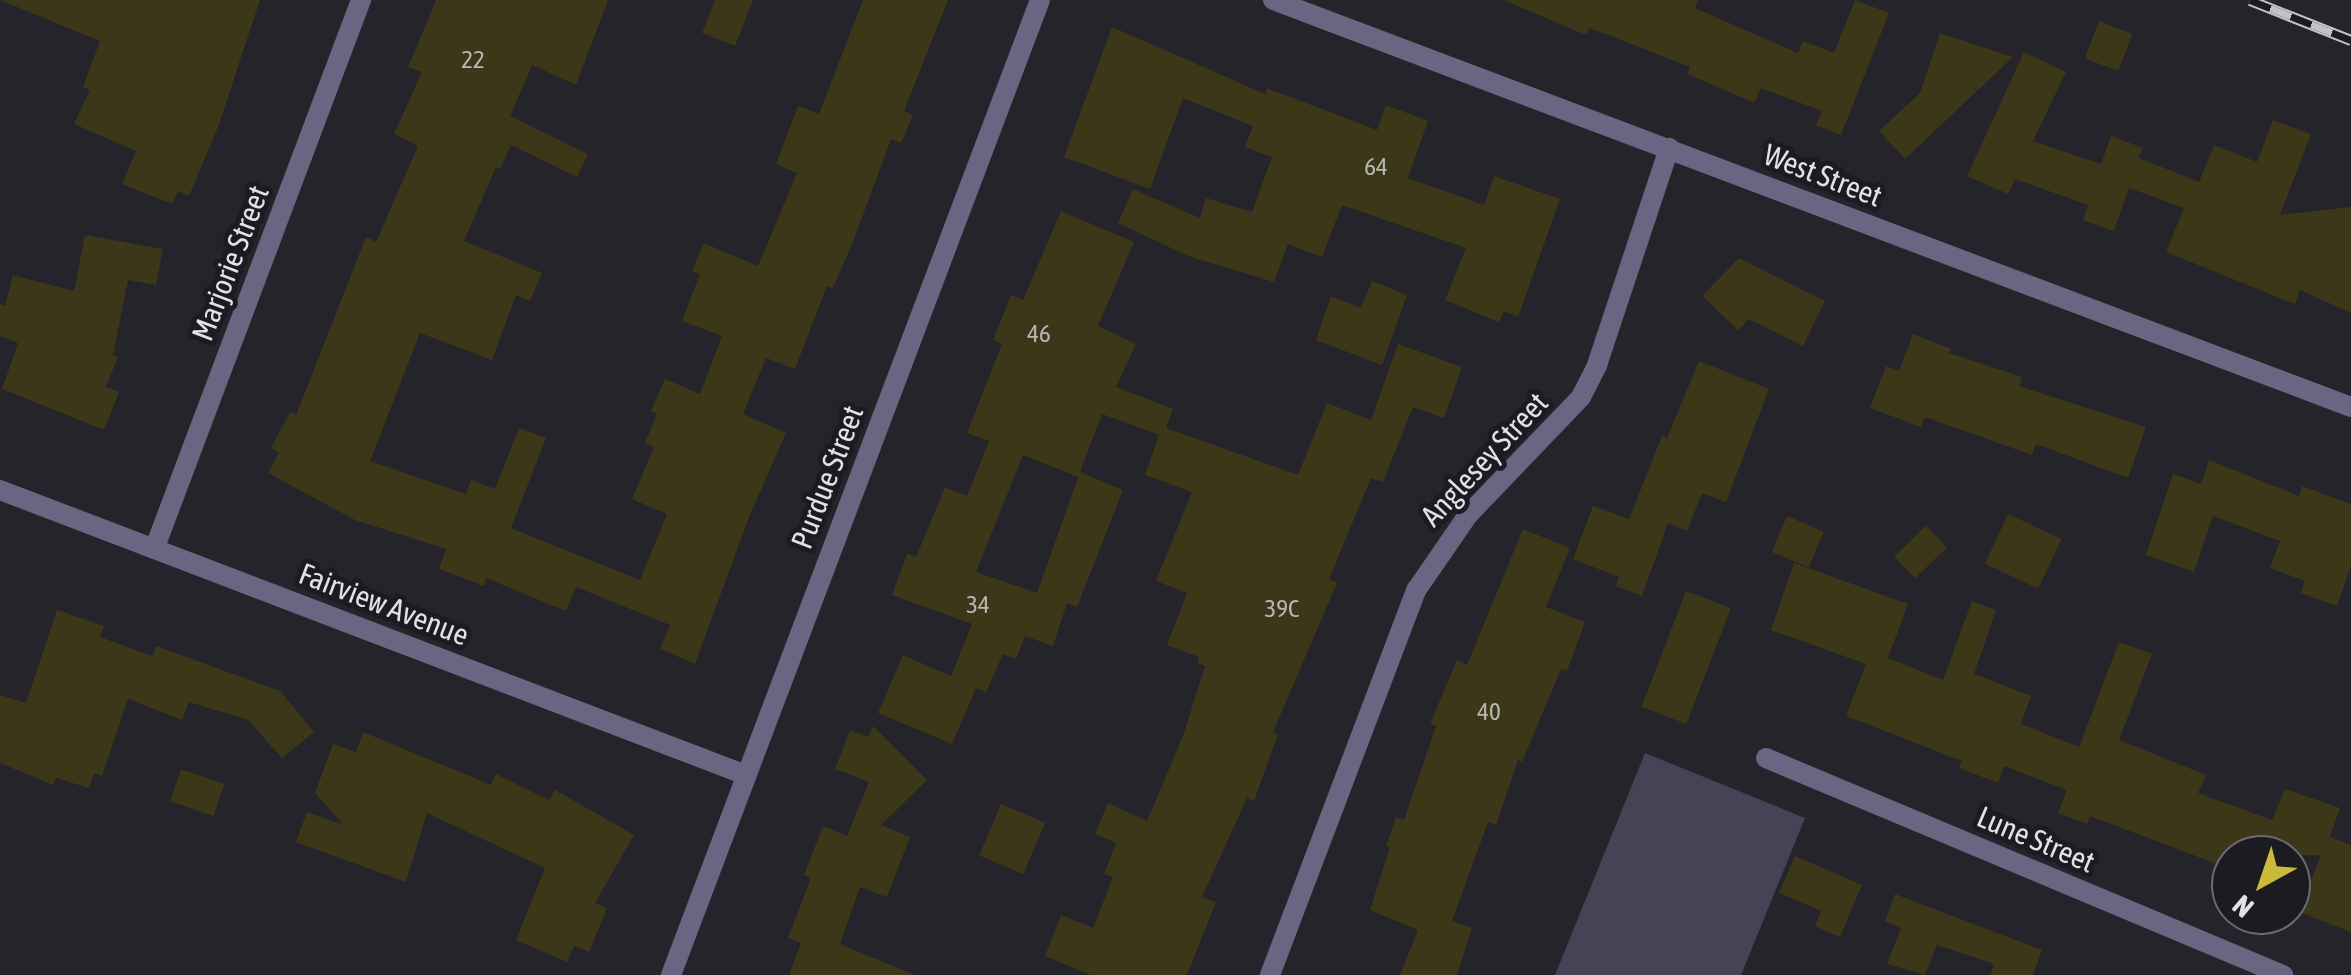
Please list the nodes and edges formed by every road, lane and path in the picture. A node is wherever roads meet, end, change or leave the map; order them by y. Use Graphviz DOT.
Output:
graph roads {
  1 [pos="361,0"];
  2 [pos="1040,0"];
  3 [pos="1272,0"];
  4 [pos="1668,148"];
  5 [pos="2351,407"];
  6 [pos="0,490"];
  7 [pos="155,547"];
  8 [pos="1766,758"];
  9 [pos="746,775"];
  10 [pos="671,975"];
  11 [pos="1270,975"];
  12 [pos="2282,975"];
  1 -- 7 [label="street, Marjorie Street"];
  2 -- 9 [label="street, Purdue Street"];
  3 -- 4 [label="street, West Street"];
  4 -- 5 [label="street, West Street"];
  4 -- 11 [label="street, Anglesey Street"];
  6 -- 7 [label="street, Fairview Avenue"];
  7 -- 9 [label="street, Fairview Avenue"];
  8 -- 12 [label="street, Lune Street"];
  9 -- 10 [label="street, Purdue Street"];
}
